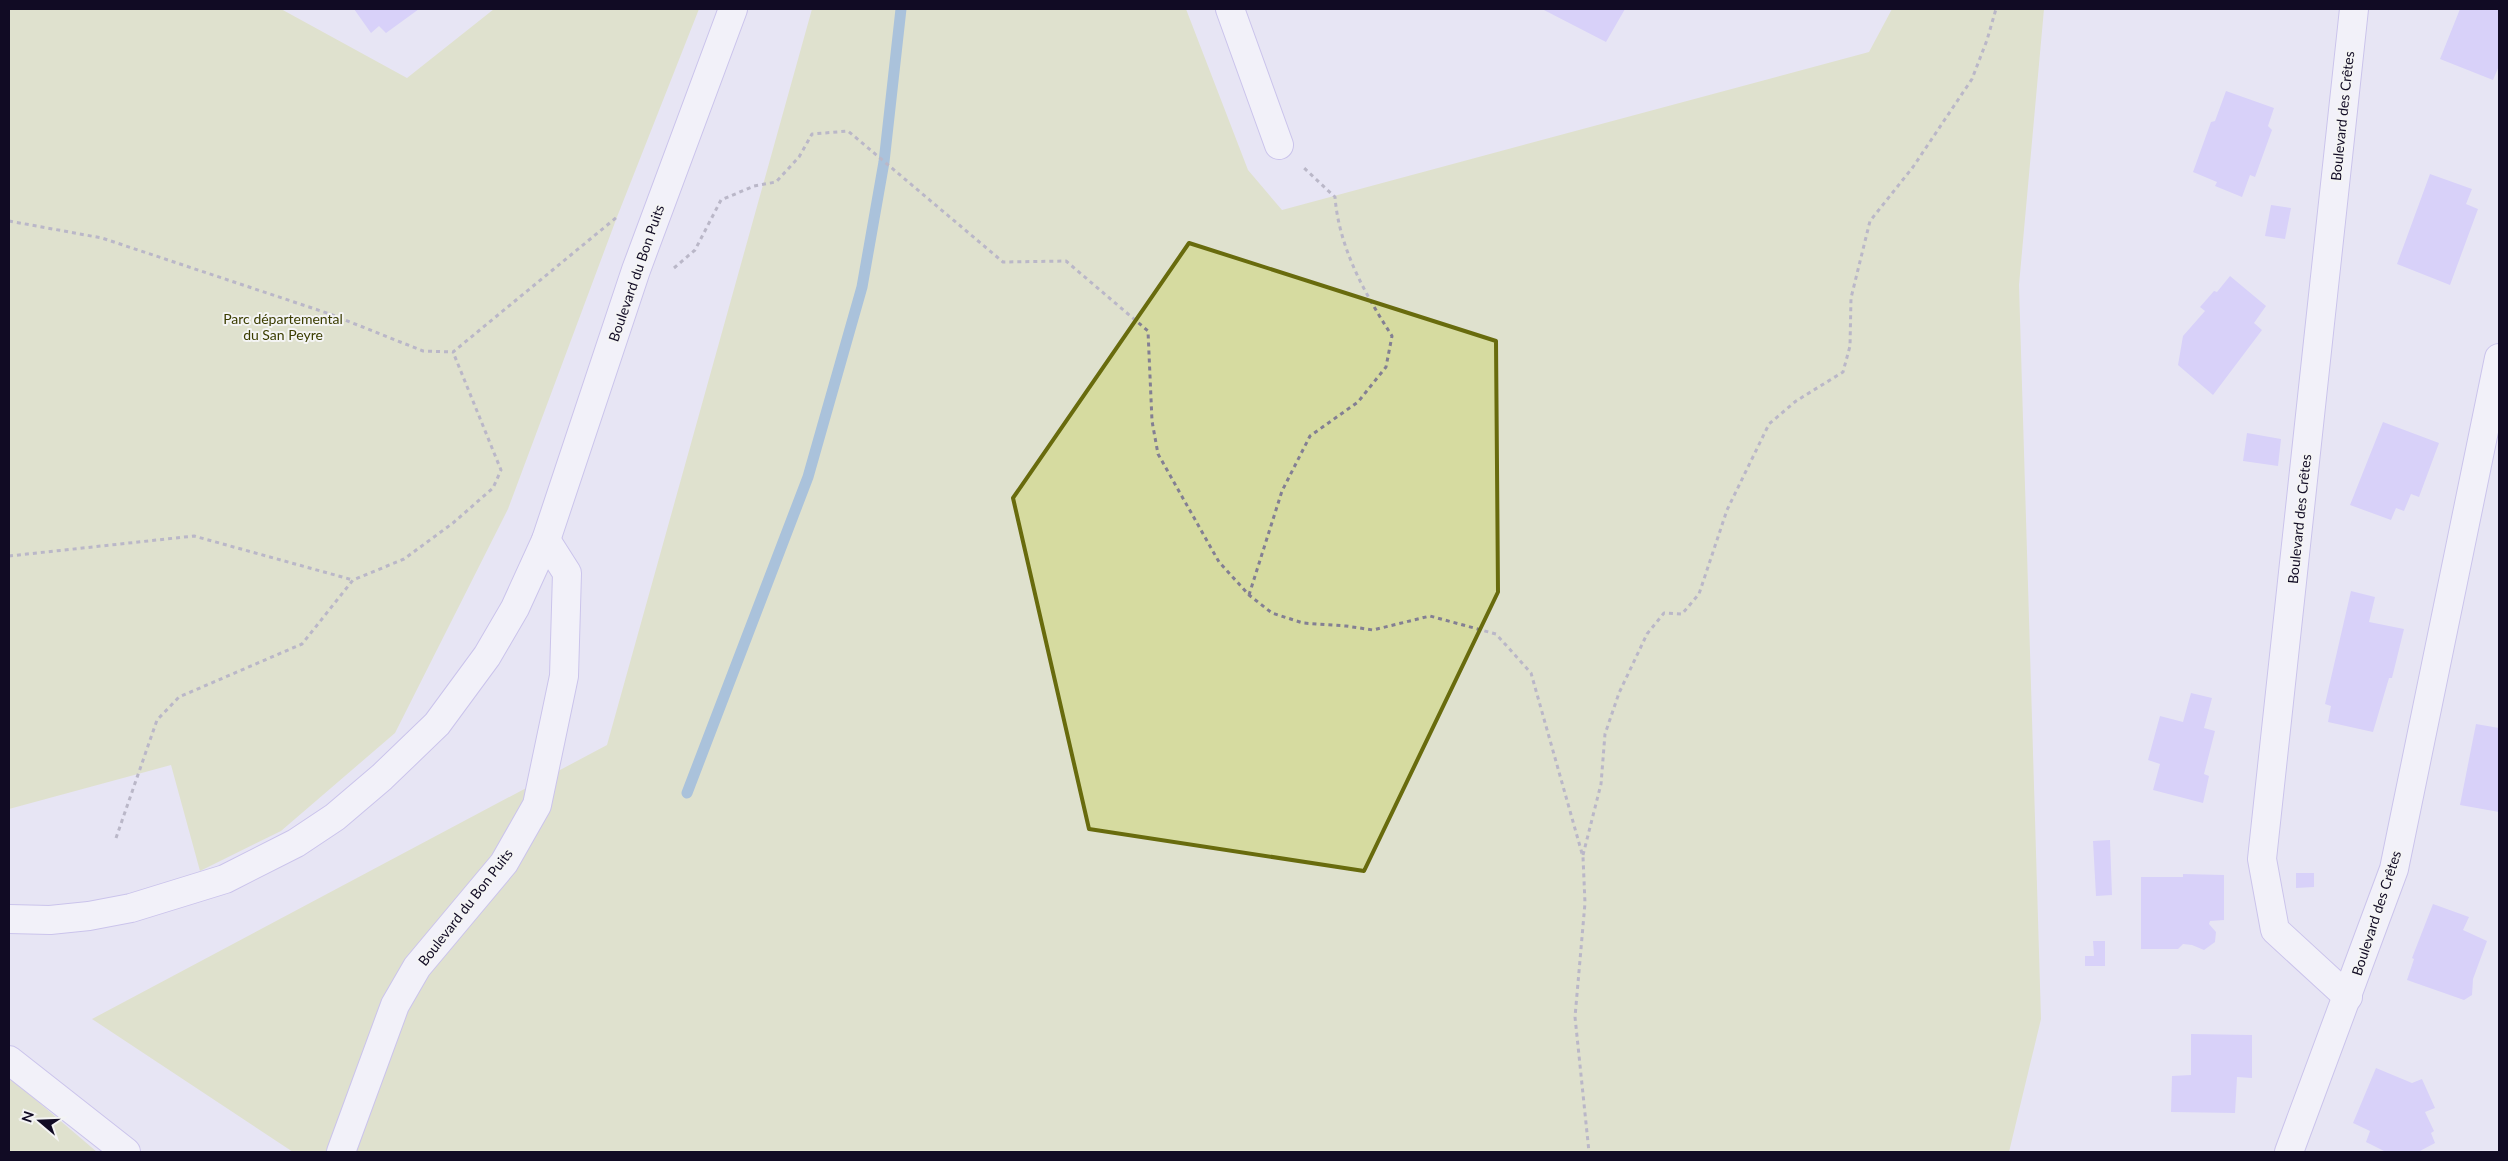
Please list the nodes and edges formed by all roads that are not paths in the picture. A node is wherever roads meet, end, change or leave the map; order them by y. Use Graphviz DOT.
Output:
graph roads {
  1 [pos="733,9"];
  2 [pos="1230,9"];
  3 [pos="2354,9"];
  4 [pos="1279,144"];
  5 [pos="2499,358"];
  6 [pos="546,540"];
  7 [pos="9,919"];
  8 [pos="2348,997"];
  9 [pos="9,1060"];
  10 [pos="126,1152"];
  11 [pos="341,1152"];
  12 [pos="2289,1152"];
  1 -- 6 [label="street, Boulevard du Bon Puits"];
  2 -- 4 [label="street"];
  3 -- 8 [label="street, Boulevard des Crêtes"];
  5 -- 8 [label="street, Boulevard des Crêtes"];
  6 -- 7 [label="street, Boulevard du Bon Puits"];
  6 -- 11 [label="street, Boulevard du Bon Puits"];
  8 -- 12 [label="street, Boulevard des Crêtes"];
  9 -- 10 [label="street"];
}
